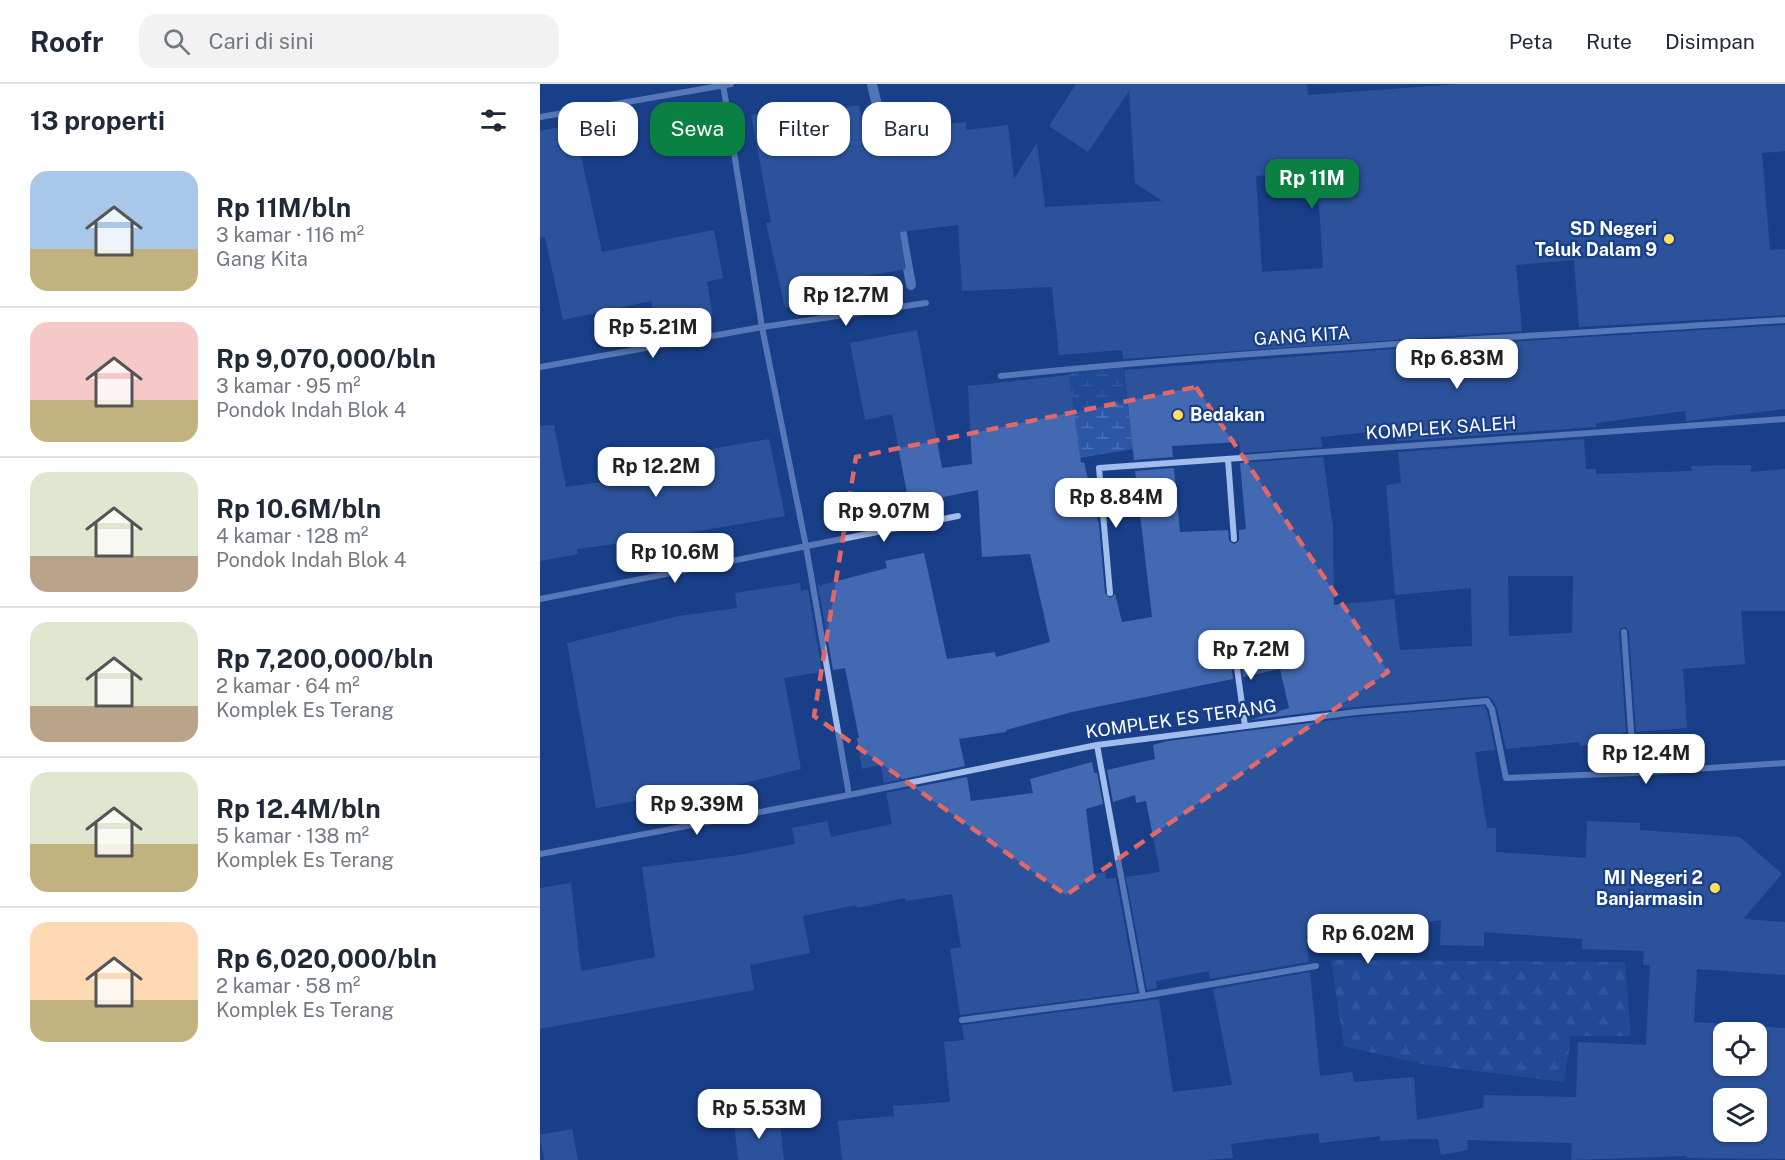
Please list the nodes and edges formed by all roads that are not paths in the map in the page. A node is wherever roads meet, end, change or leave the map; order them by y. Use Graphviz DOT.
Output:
graph roads {
  1 [pos="726,84"];
  2 [pos="540,117"];
  3 [pos="926,303"];
  4 [pos="1785,320"];
  5 [pos="762,327"];
  6 [pos="540,367"];
  7 [pos="1001,376"];
  8 [pos="1785,419"];
  9 [pos="1228,459"];
  10 [pos="958,516"];
  11 [pos="1234,539"];
  12 [pos="806,546"];
  13 [pos="1110,592"];
  14 [pos="540,599"];
  15 [pos="1624,632"];
  16 [pos="1233,639"];
  17 [pos="1245,726"];
  18 [pos="1097,744"];
  19 [pos="1785,763"];
  20 [pos="1634,773"];
  21 [pos="849,795"];
  22 [pos="540,854"];
  23 [pos="1316,966"];
  24 [pos="1143,996"];
  25 [pos="962,1020"];
  1 -- 2 [label="street"];
  1 -- 5 [label="street"];
  3 -- 5 [label="street"];
  4 -- 7 [label="street, GANG KITA"];
  5 -- 6 [label="street"];
  5 -- 12 [label="street"];
  8 -- 9 [label="street, KOMPLEK SALEH"];
  9 -- 11 [label="street"];
  9 -- 13 [label="street, KOMPLEK SALEH"];
  10 -- 12 [label="street"];
  12 -- 14 [label="street"];
  12 -- 21 [label="street"];
  15 -- 20 [label="street"];
  16 -- 17 [label="street"];
  17 -- 18 [label="street, KOMPLEK ES TERANG"];
  17 -- 20 [label="street, KOMPLEK ES TERANG"];
  18 -- 21 [label="street, KOMPLEK ES TERANG"];
  18 -- 24 [label="street"];
  19 -- 20 [label="street, KOMPLEK ES TERANG"];
  21 -- 22 [label="street, KOMPLEK ES TERANG"];
  23 -- 24 [label="street"];
  24 -- 25 [label="street"];
}
